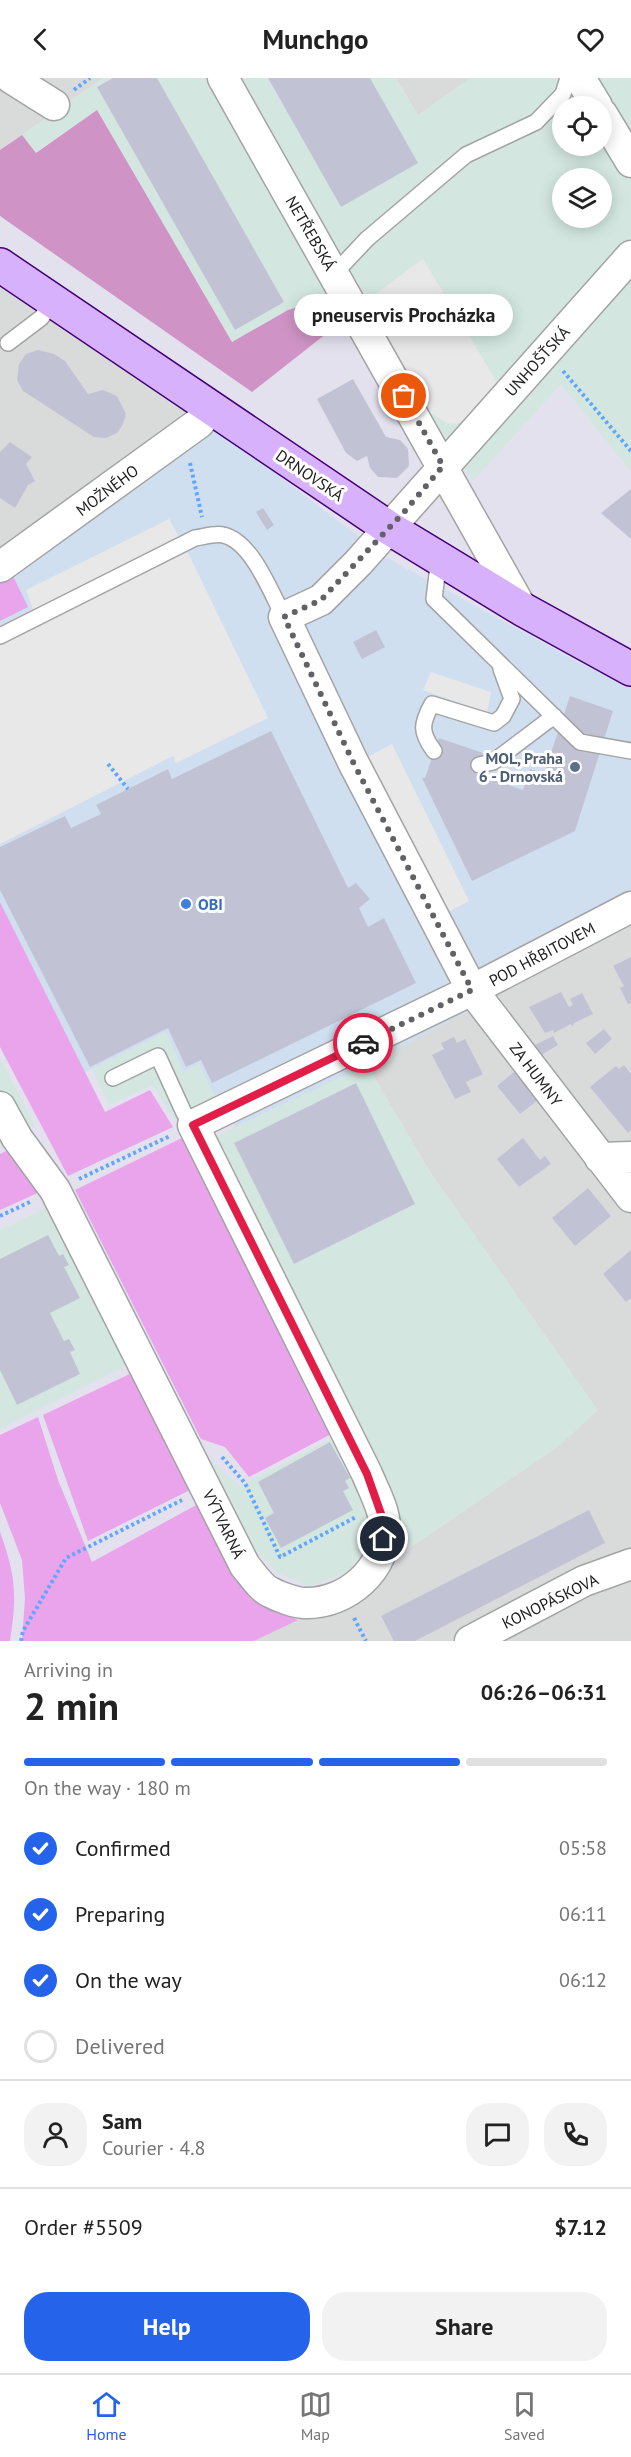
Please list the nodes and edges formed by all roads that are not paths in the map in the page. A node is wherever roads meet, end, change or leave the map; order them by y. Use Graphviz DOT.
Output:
graph roads {
  1 [pos="12,78"];
  2 [pos="223,78"];
  3 [pos="568,78"];
  4 [pos="580,78"];
  5 [pos="591,96"];
  6 [pos="54,105"];
  7 [pos="612,131"];
  8 [pos="631,162"];
  9 [pos="631,256"];
  10 [pos="0,265"];
  11 [pos="334,274"];
  12 [pos="54,301"];
  13 [pos="8,343"];
  14 [pos="211,409"];
  15 [pos="443,466"];
  16 [pos="389,528"];
  17 [pos="439,558"];
  18 [pos="0,567"];
  19 [pos="522,609"];
  20 [pos="284,617"];
  21 [pos="0,636"];
  22 [pos="497,661"];
  23 [pos="631,669"];
  24 [pos="554,716"];
  25 [pos="434,751"];
  26 [pos="631,751"];
  27 [pos="479,765"];
  28 [pos="631,908"];
  29 [pos="472,990"];
  30 [pos="113,1078"];
  31 [pos="0,1107"];
  32 [pos="193,1125"];
  33 [pos="631,1157"];
  34 [pos="600,1158"];
  35 [pos="631,1197"];
  36 [pos="631,1564"];
  37 [pos="470,1641"];
  1 -- 6 [label="street"];
  2 -- 11 [label="street, NETŘEBSKÁ"];
  3 -- 11 [label="lane"];
  4 -- 5 [label="street"];
  7 -- 8 [label="street"];
  9 -- 15 [label="street, UNHOŠŤSKÁ"];
  10 -- 12 [label="main road, DRNOVSKÁ"];
  11 -- 15 [label="street, NETŘEBSKÁ"];
  12 -- 13 [label="lane"];
  12 -- 14 [label="main road, DRNOVSKÁ"];
  14 -- 16 [label="main road, DRNOVSKÁ"];
  14 -- 18 [label="street, MOŽNÉHO"];
  15 -- 16 [label="street, UNHOŠŤSKÁ"];
  15 -- 19 [label="street, NETŘEBSKÁ"];
  16 -- 17 [label="main road, DRNOVSKÁ"];
  16 -- 20 [label="street, UNHOŠŤSKÁ"];
  17 -- 19 [label="main road, DRNOVSKÁ"];
  17 -- 22 [label="lane"];
  19 -- 23 [label="main road, DRNOVSKÁ"];
  20 -- 21 [label="lane"];
  20 -- 29 [label="street, ZA HUMNY"];
  22 -- 24 [label="lane"];
  22 -- 25 [label="lane"];
  24 -- 26 [label="lane"];
  24 -- 27 [label="lane"];
  28 -- 29 [label="street, POD HŘBITOVEM"];
  29 -- 32 [label="street, POD HŘBITOVEM"];
  29 -- 34 [label="street, ZA HUMNY"];
  30 -- 32 [label="lane"];
  31 -- 32 [label="street, VÝTVARNÁ"];
  33 -- 34 [label="street"];
  34 -- 35 [label="street, ZA HUMNY"];
  36 -- 37 [label="street, KONOPÁSKOVA"];
}
